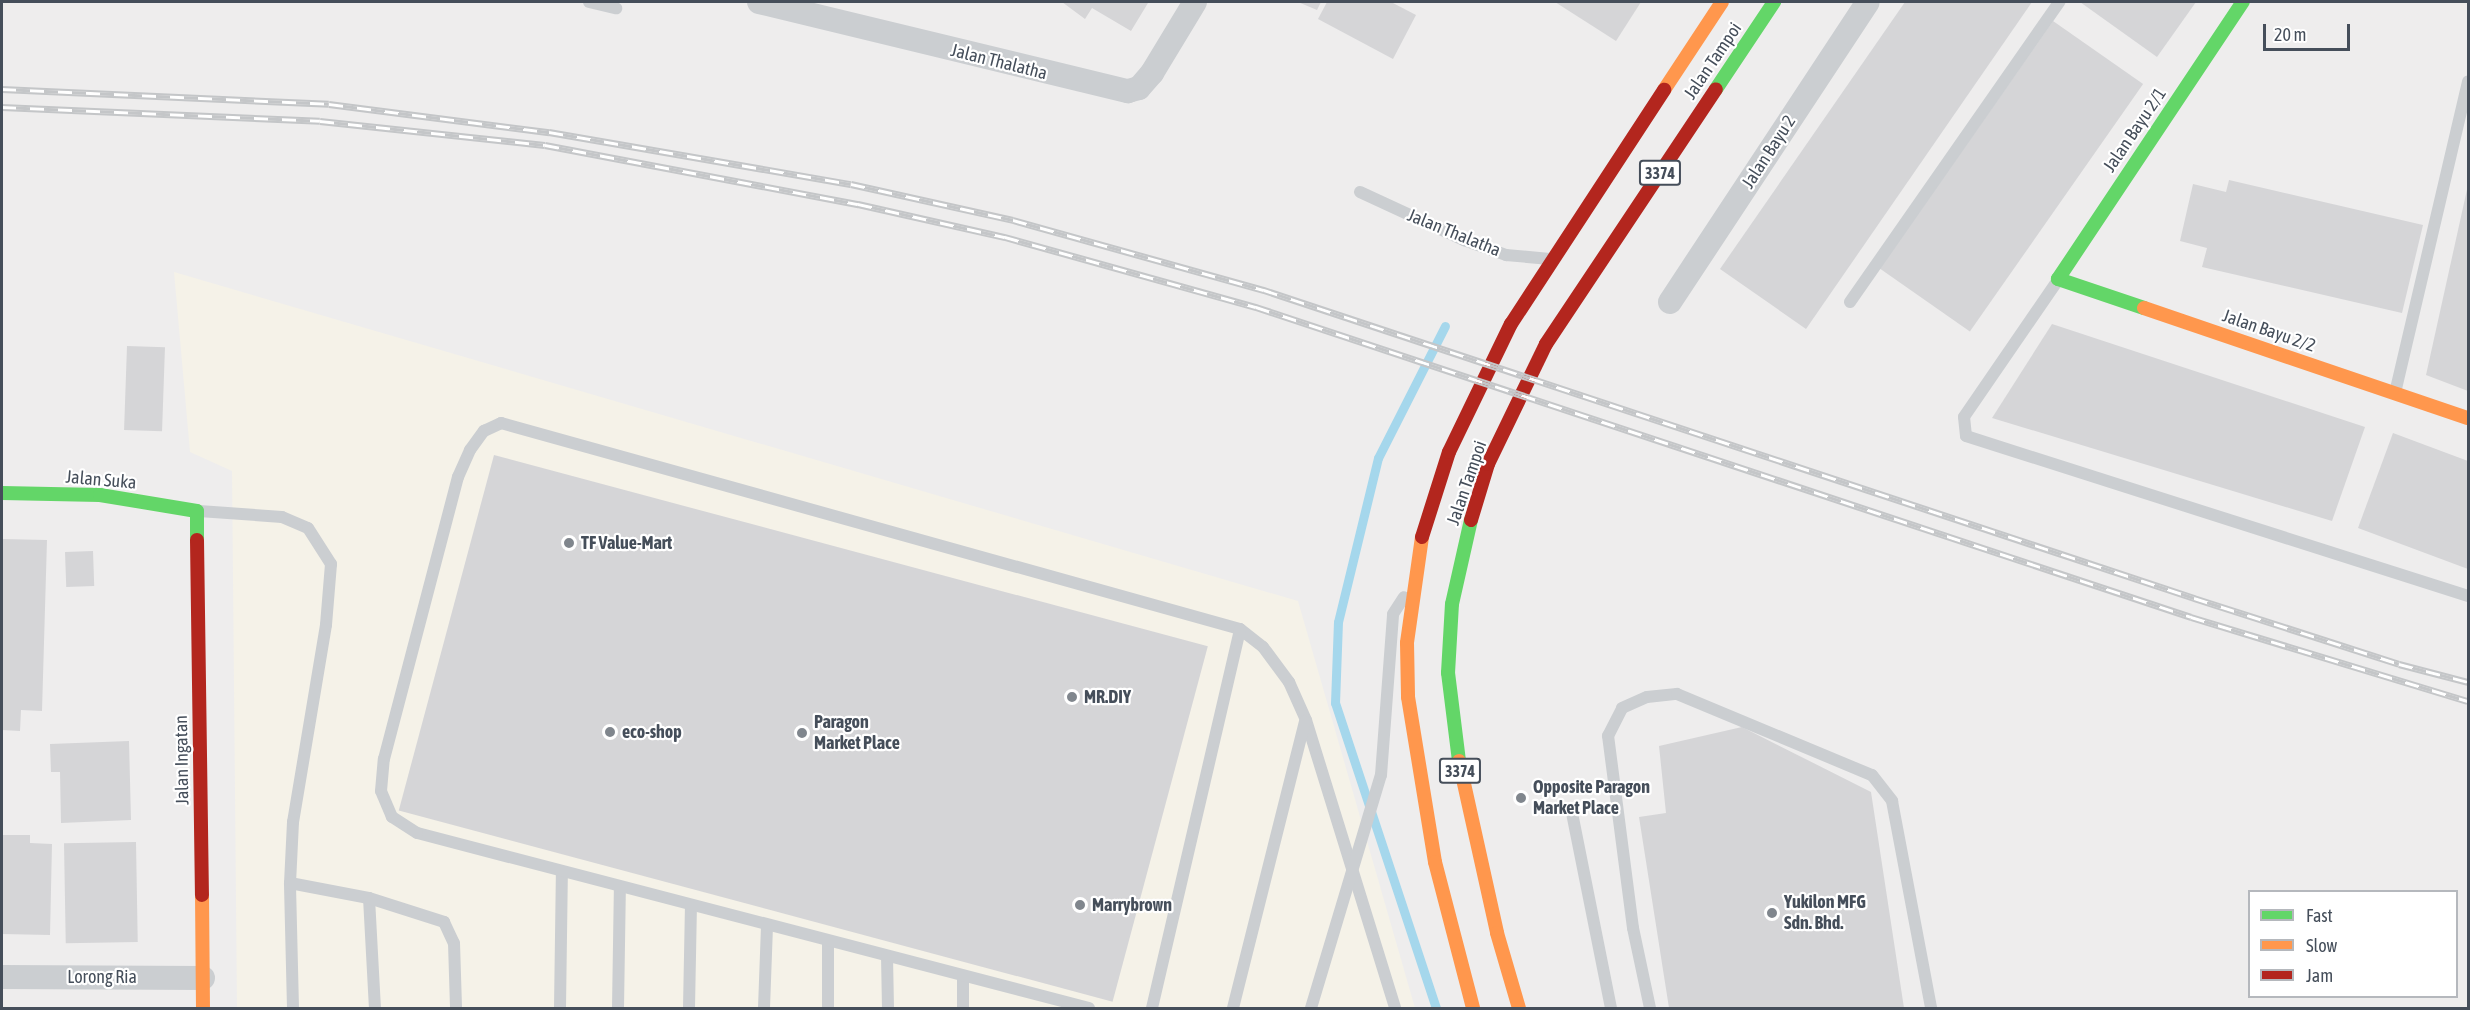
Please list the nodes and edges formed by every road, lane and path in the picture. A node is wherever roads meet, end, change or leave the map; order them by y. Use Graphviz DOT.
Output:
graph roads {
  1 [pos="589,2"];
  2 [pos="759,2"];
  3 [pos="1195,2"];
  4 [pos="1722,2"];
  5 [pos="1774,2"];
  6 [pos="1868,2"];
  7 [pos="2059,2"];
  8 [pos="2243,2"];
  9 [pos="616,8"];
  10 [pos="802,8"];
  11 [pos="2469,81"];
  12 [pos="1360,192"];
  13 [pos="1551,259"];
  14 [pos="2058,279"];
  15 [pos="1670,302"];
  16 [pos="1850,302"];
  17 [pos="2395,393"];
  18 [pos="2469,418"];
  19 [pos="2,493"];
  20 [pos="197,511"];
  21 [pos="1417,576"];
  22 [pos="2469,596"];
  23 [pos="1240,629"];
  24 [pos="1306,720"];
  25 [pos="1572,813"];
  26 [pos="1353,868"];
  27 [pos="562,872"];
  28 [pos="290,883"];
  29 [pos="620,887"];
  30 [pos="369,898"];
  31 [pos="691,905"];
  32 [pos="768,925"];
  33 [pos="828,941"];
  34 [pos="887,956"];
  35 [pos="2,976"];
  36 [pos="963,976"];
  37 [pos="203,978"];
  38 [pos="1040,1002"];
  39 [pos="203,1008"];
  40 [pos="293,1008"];
  41 [pos="375,1008"];
  42 [pos="456,1008"];
  43 [pos="560,1008"];
  44 [pos="618,1008"];
  45 [pos="689,1008"];
  46 [pos="764,1008"];
  47 [pos="828,1008"];
  48 [pos="888,1008"];
  49 [pos="963,1008"];
  50 [pos="1089,1008"];
  51 [pos="1152,1008"];
  52 [pos="1233,1008"];
  53 [pos="1311,1008"];
  54 [pos="1395,1008"];
  55 [pos="1473,1008"];
  56 [pos="1520,1008"];
  57 [pos="1611,1008"];
  58 [pos="1650,1008"];
  59 [pos="1931,1008"];
  1 -- 9 [label="lane"];
  2 -- 10 [label="street, Jalan Thalatha"];
  3 -- 10 [label="street, Jalan Thalatha"];
  4 -- 13 [label="main road, Jalan Tampoi / 3374"];
  5 -- 56 [label="main road, Jalan Tampoi / 3374"];
  6 -- 15 [label="street, Jalan Bayu 2"];
  7 -- 16 [label="lane"];
  8 -- 14 [label="main road, Jalan Bayu 2/1"];
  11 -- 17 [label="lane"];
  12 -- 13 [label="lane, Jalan Thalatha"];
  13 -- 21 [label="main road, Jalan Tampoi / 3374"];
  14 -- 17 [label="main road, Jalan Bayu 2/2"];
  14 -- 22 [label="lane"];
  17 -- 18 [label="main road, Jalan Bayu 2/2"];
  19 -- 20 [label="main road, Jalan Suka"];
  20 -- 28 [label="lane"];
  20 -- 37 [label="main road, Jalan Ingatan"];
  21 -- 26 [label="lane"];
  21 -- 55 [label="main road, Jalan Tampoi / 3374"];
  23 -- 24 [label="lane"];
  23 -- 27 [label="lane"];
  23 -- 51 [label="lane"];
  24 -- 26 [label="lane"];
  24 -- 52 [label="lane"];
  25 -- 57 [label="lane"];
  26 -- 53 [label="lane"];
  26 -- 54 [label="lane"];
  27 -- 29 [label="lane"];
  27 -- 43 [label="lane"];
  28 -- 30 [label="lane"];
  28 -- 40 [label="lane"];
  29 -- 31 [label="lane"];
  29 -- 44 [label="lane"];
  30 -- 41 [label="lane"];
  30 -- 42 [label="lane"];
  31 -- 32 [label="lane"];
  31 -- 45 [label="lane"];
  32 -- 33 [label="lane"];
  32 -- 46 [label="lane"];
  33 -- 34 [label="lane"];
  33 -- 47 [label="lane"];
  34 -- 36 [label="lane"];
  34 -- 48 [label="lane"];
  35 -- 37 [label="street, Lorong Ria"];
  36 -- 38 [label="lane"];
  36 -- 49 [label="lane"];
  37 -- 39 [label="main road, Jalan Ingatan"];
  38 -- 50 [label="lane"];
  58 -- 59 [label="lane"];
}
